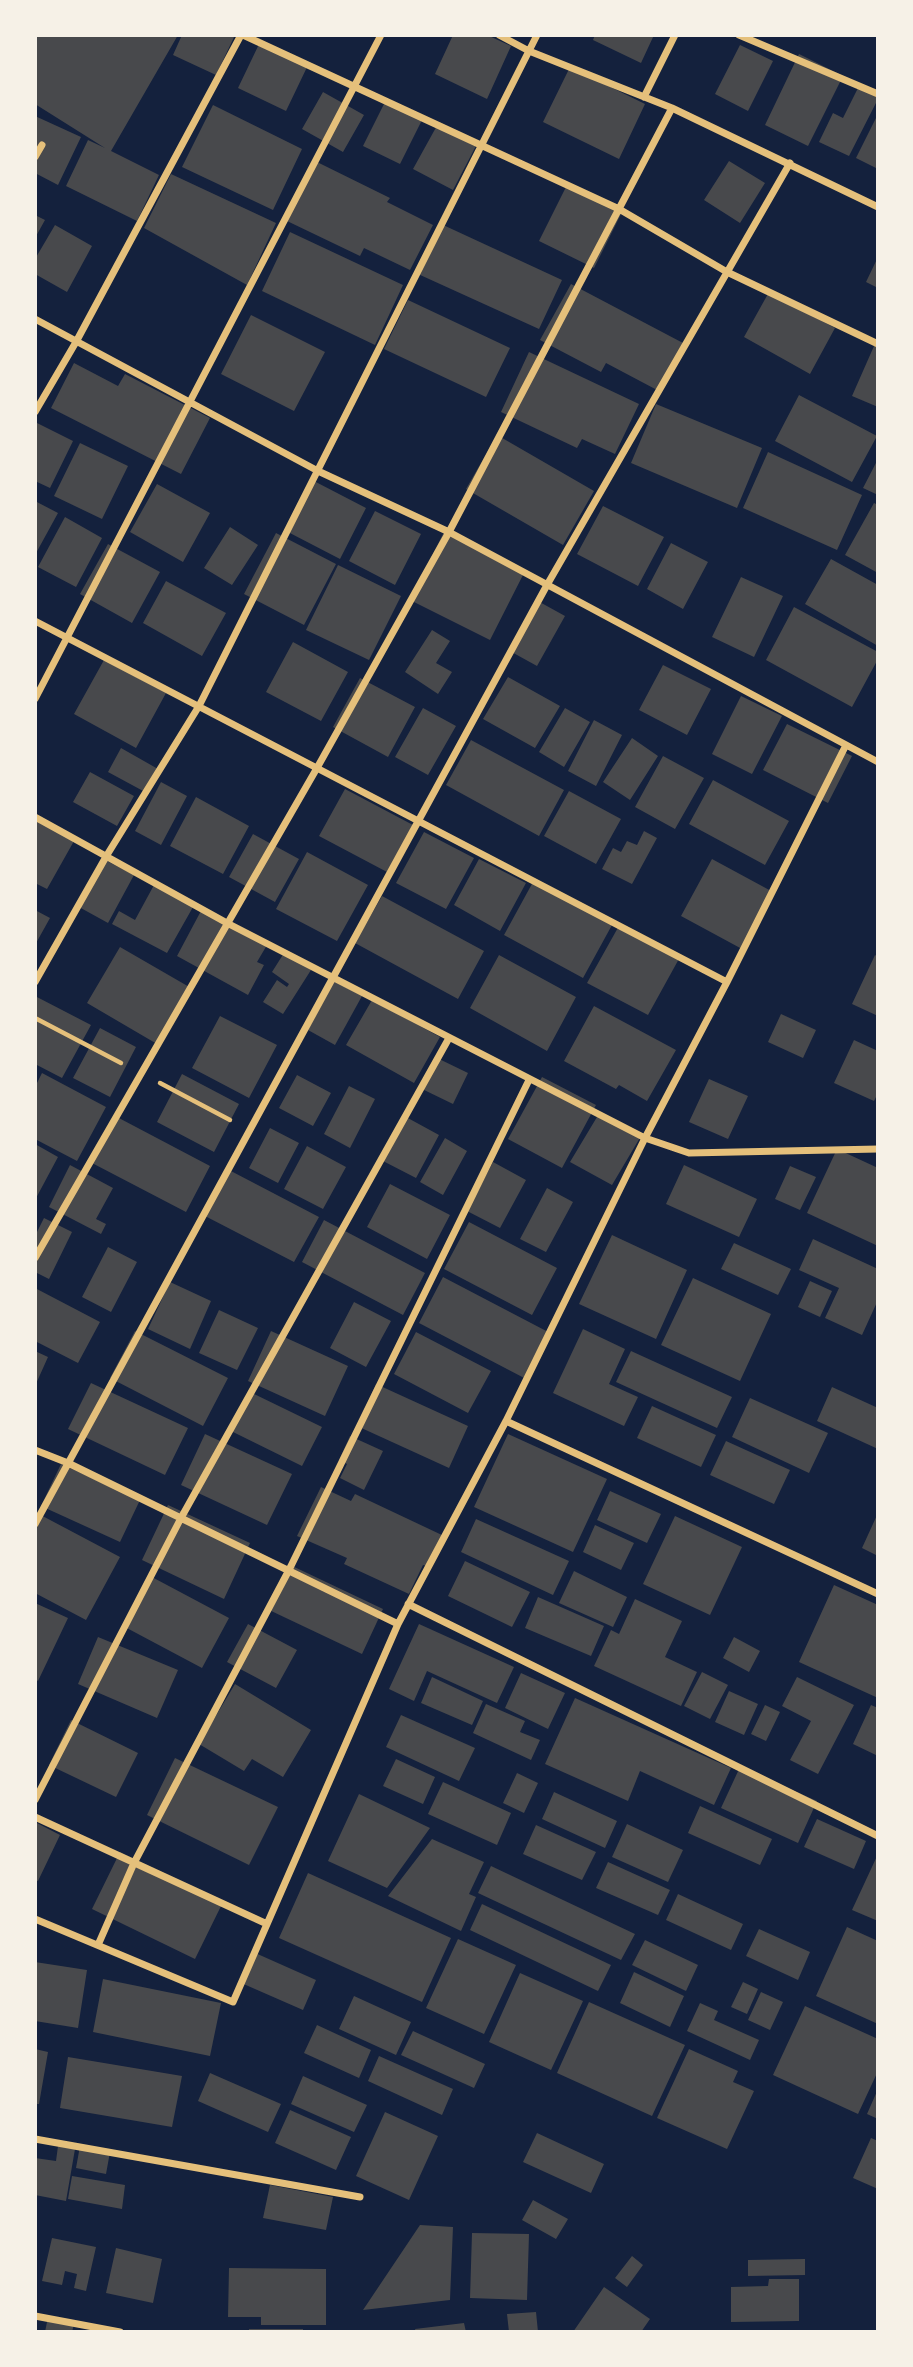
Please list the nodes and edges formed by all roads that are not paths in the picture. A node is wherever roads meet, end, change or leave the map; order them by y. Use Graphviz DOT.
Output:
graph roads {
  1 [pos="242,35"];
  2 [pos="381,35"];
  3 [pos="499,35"];
  4 [pos="537,35"];
  5 [pos="675,35"];
  6 [pos="739,35"];
  7 [pos="529,51"];
  8 [pos="355,86"];
  9 [pos="878,94"];
  10 [pos="644,97"];
  11 [pos="672,108"];
  12 [pos="42,145"];
  13 [pos="481,146"];
  14 [pos="35,156"];
  15 [pos="790,163"];
  16 [pos="878,207"];
  17 [pos="619,209"];
  18 [pos="727,272"];
  19 [pos="35,319"];
  20 [pos="76,342"];
  21 [pos="878,344"];
  22 [pos="190,401"];
  23 [pos="35,412"];
  24 [pos="318,471"];
  25 [pos="449,532"];
  26 [pos="547,585"];
  27 [pos="35,621"];
  28 [pos="67,637"];
  29 [pos="35,699"];
  30 [pos="200,706"];
  31 [pos="846,745"];
  32 [pos="878,762"];
  33 [pos="317,768"];
  34 [pos="35,817"];
  35 [pos="418,820"];
  36 [pos="107,855"];
  37 [pos="227,923"];
  38 [pos="332,977"];
  39 [pos="35,982"];
  40 [pos="727,982"];
  41 [pos="449,1038"];
  42 [pos="529,1080"];
  43 [pos="645,1138"];
  44 [pos="878,1149"];
  45 [pos="35,1258"];
  46 [pos="506,1421"];
  47 [pos="35,1450"];
  48 [pos="68,1463"];
  49 [pos="181,1518"];
  50 [pos="35,1524"];
  51 [pos="289,1570"];
  52 [pos="878,1594"];
  53 [pos="408,1604"];
  54 [pos="398,1624"];
  55 [pos="35,1800"];
  56 [pos="35,1817"];
  57 [pos="878,1836"];
  58 [pos="134,1863"];
  59 [pos="35,1919"];
  60 [pos="267,1924"];
  61 [pos="99,1945"];
  62 [pos="35,2139"];
  63 [pos="360,2197"];
  64 [pos="35,2316"];
  65 [pos="120,2332"];
  1 -- 8 [label="street"];
  1 -- 20 [label="street"];
  2 -- 8 [label="street"];
  3 -- 7 [label="street"];
  4 -- 7 [label="street"];
  5 -- 10 [label="street"];
  6 -- 9 [label="street"];
  7 -- 10 [label="street"];
  7 -- 13 [label="street"];
  8 -- 13 [label="street"];
  8 -- 22 [label="street"];
  10 -- 11 [label="street"];
  11 -- 15 [label="street"];
  11 -- 17 [label="street"];
  12 -- 14 [label="street"];
  13 -- 17 [label="street"];
  13 -- 24 [label="street"];
  15 -- 16 [label="street"];
  15 -- 18 [label="street"];
  17 -- 18 [label="street"];
  17 -- 25 [label="street"];
  18 -- 21 [label="street"];
  18 -- 26 [label="street"];
  19 -- 20 [label="street"];
  20 -- 22 [label="street"];
  20 -- 23 [label="street"];
  22 -- 24 [label="street"];
  22 -- 28 [label="street"];
  24 -- 25 [label="street"];
  24 -- 30 [label="street"];
  25 -- 26 [label="street"];
  25 -- 33 [label="street"];
  26 -- 31 [label="street"];
  26 -- 35 [label="street"];
  27 -- 28 [label="street"];
  28 -- 29 [label="street"];
  28 -- 30 [label="street"];
  30 -- 33 [label="street"];
  30 -- 36 [label="street"];
  31 -- 32 [label="street"];
  31 -- 40 [label="street"];
  33 -- 35 [label="street"];
  33 -- 37 [label="street"];
  34 -- 36 [label="street"];
  35 -- 38 [label="street"];
  35 -- 40 [label="street"];
  36 -- 37 [label="street"];
  36 -- 39 [label="street"];
  37 -- 38 [label="street"];
  37 -- 45 [label="street"];
  38 -- 41 [label="street"];
  38 -- 48 [label="street"];
  40 -- 43 [label="street"];
  41 -- 42 [label="street"];
  41 -- 49 [label="street"];
  42 -- 43 [label="street"];
  42 -- 51 [label="street"];
  43 -- 44 [label="street"];
  43 -- 46 [label="street"];
  46 -- 52 [label="street"];
  46 -- 53 [label="street"];
  47 -- 48 [label="street"];
  48 -- 49 [label="street"];
  48 -- 50 [label="street"];
  49 -- 51 [label="street"];
  49 -- 55 [label="street"];
  51 -- 54 [label="street"];
  51 -- 58 [label="street"];
  53 -- 54 [label="street"];
  53 -- 57 [label="street"];
  54 -- 60 [label="street"];
  56 -- 58 [label="street"];
  58 -- 60 [label="street"];
  58 -- 61 [label="street"];
  59 -- 61 [label="street"];
  60 -- 61 [label="street"];
  62 -- 63 [label="street"];
  64 -- 65 [label="street"];
}
